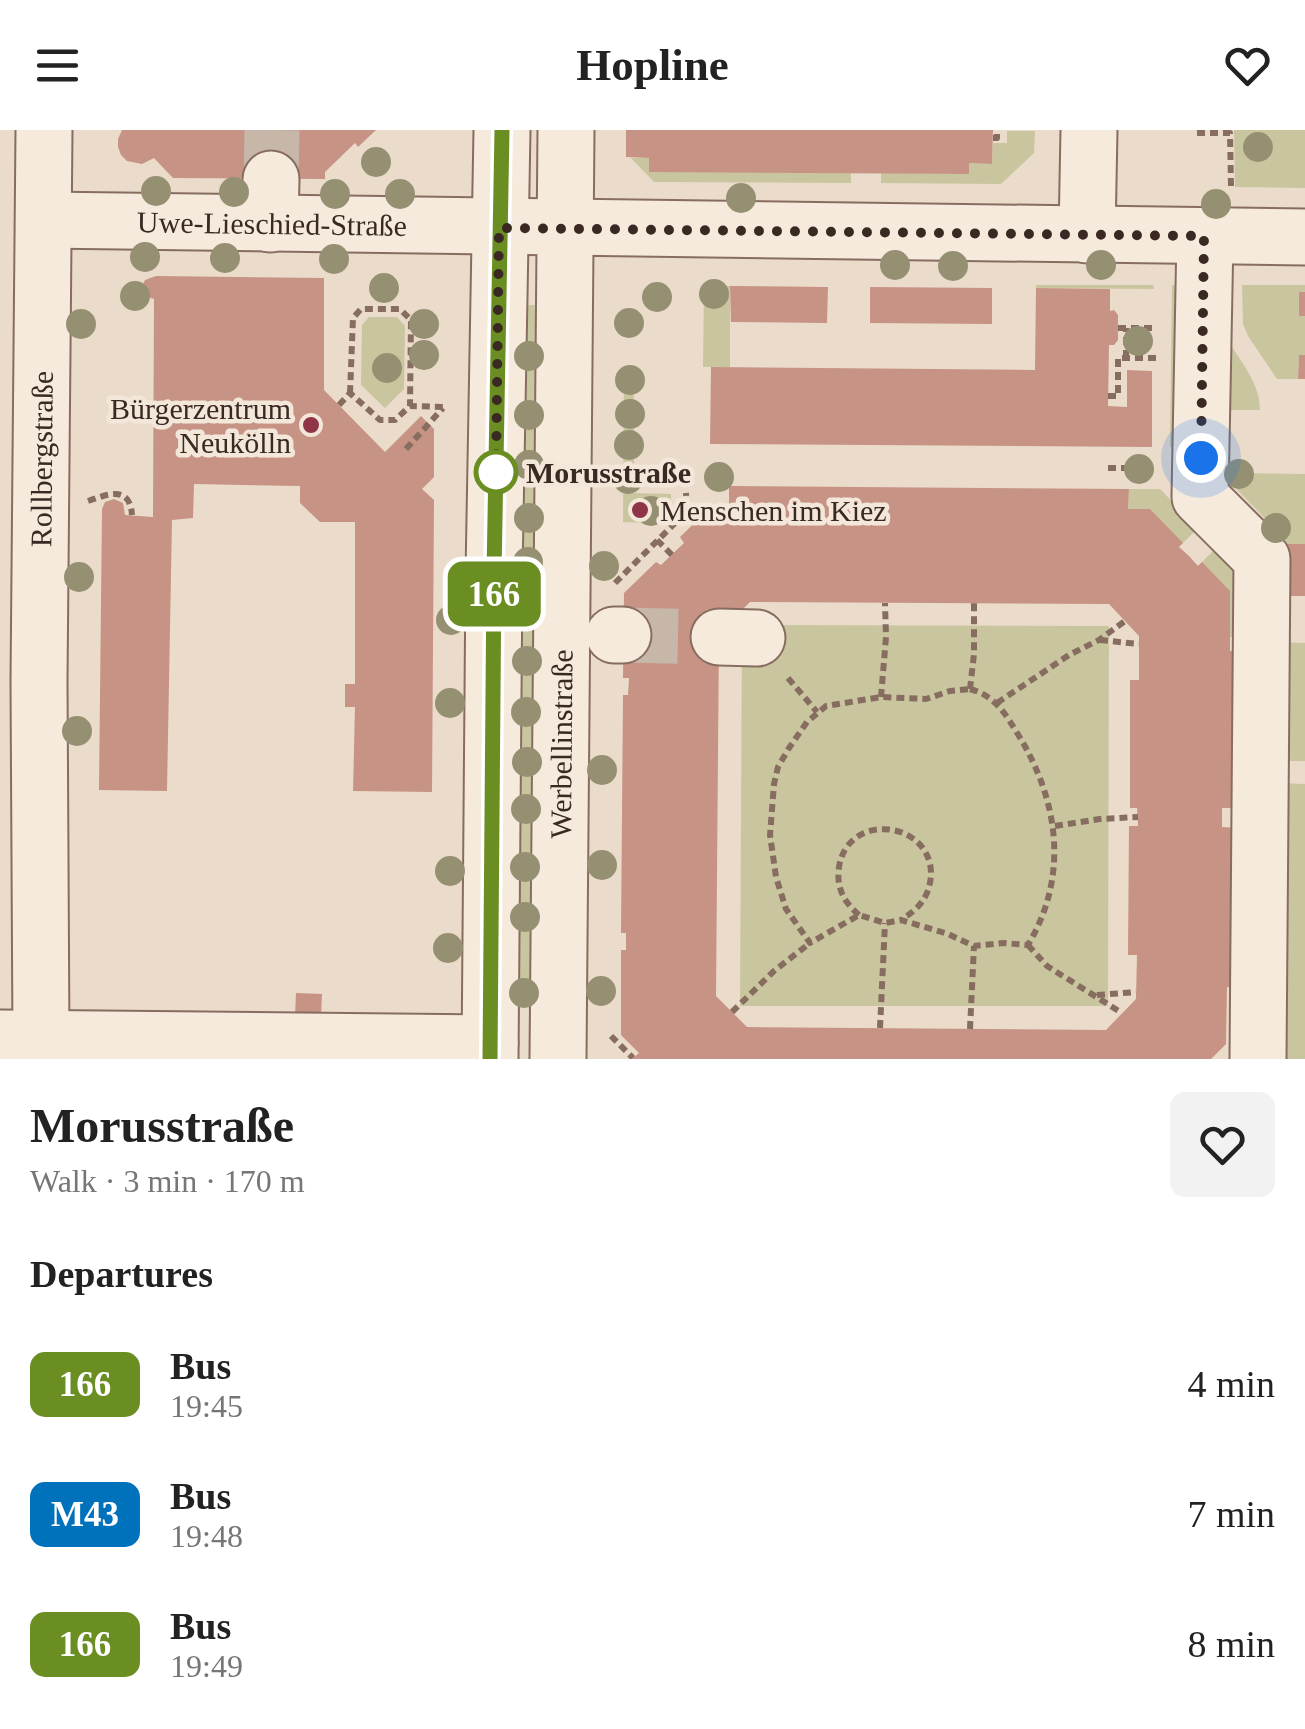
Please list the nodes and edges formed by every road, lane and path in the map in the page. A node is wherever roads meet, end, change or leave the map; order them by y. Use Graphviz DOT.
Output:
graph roads {
  1 [pos="44,130"];
  2 [pos="502,130"];
  3 [pos="566,130"];
  4 [pos="1089,130"];
  5 [pos="1197,133"];
  6 [pos="1230,182"];
  7 [pos="44,220"];
  8 [pos="499,228"];
  9 [pos="564,228"];
  10 [pos="1088,234"];
  11 [pos="1204,236"];
  12 [pos="1305,237"];
  13 [pos="1162,328"];
  14 [pos="1126,358"];
  15 [pos="1162,358"];
  16 [pos="350,393"];
  17 [pos="1108,396"];
  18 [pos="339,406"];
  19 [pos="410,406"];
  20 [pos="406,448"];
  21 [pos="1108,468"];
  22 [pos="1156,468"];
  23 [pos="686,493"];
  24 [pos="88,500"];
  25 [pos="132,515"];
  26 [pos="657,540"];
  27 [pos="672,555"];
  28 [pos="885,603"];
  29 [pos="974,604"];
  30 [pos="617,618"];
  31 [pos="1124,621"];
  32 [pos="1099,640"];
  33 [pos="1139,644"];
  34 [pos="20,681"];
  35 [pos="970,689"];
  36 [pos="881,697"];
  37 [pos="997,703"];
  38 [pos="1138,817"];
  39 [pos="1054,826"];
  40 [pos="859,915"];
  41 [pos="901,920"];
  42 [pos="885,923"];
  43 [pos="810,943"];
  44 [pos="1028,945"];
  45 [pos="974,946"];
  46 [pos="1136,992"];
  47 [pos="1096,996"];
  48 [pos="732,1012"];
  49 [pos="1122,1013"];
  50 [pos="880,1028"];
  51 [pos="970,1029"];
  52 [pos="611,1036"];
  53 [pos="12,1044"];
  54 [pos="490,1052"];
  55 [pos="558,1057"];
  56 [pos="632,1058"];
  57 [pos="1258,1059"];
  1 -- 7 [label="street, Rollbergstraße"];
  2 -- 8 [label="street"];
  3 -- 9 [label="street, Werbellinstraße"];
  4 -- 10 [label="street"];
  5 -- 6 [label="path"];
  7 -- 8 [label="street, Uwe-Lieschied-Straße"];
  7 -- 34 [label="street, Rollbergstraße"];
  8 -- 9 [label="street, Uwe-Lieschied-Straße"];
  8 -- 54 [label="street"];
  9 -- 10 [label="street"];
  9 -- 55 [label="street, Werbellinstraße"];
  10 -- 11 [label="street"];
  11 -- 12 [label="street"];
  11 -- 57 [label="street"];
  13 -- 14 [label="path"];
  14 -- 15 [label="path"];
  14 -- 17 [label="path"];
  16 -- 18 [label="path"];
  16 -- 19 [label="path"];
  16 -- 19 [label="path"];
  19 -- 20 [label="path"];
  21 -- 22 [label="path"];
  23 -- 26 [label="path"];
  24 -- 25 [label="path"];
  26 -- 27 [label="path"];
  26 -- 30 [label="path"];
  28 -- 36 [label="path"];
  29 -- 35 [label="path"];
  31 -- 32 [label="path"];
  32 -- 33 [label="path"];
  32 -- 37 [label="path"];
  34 -- 53 [label="street, Rollbergstraße"];
  35 -- 36 [label="path"];
  35 -- 37 [label="path"];
  36 -- 43 [label="path"];
  37 -- 39 [label="path"];
  38 -- 39 [label="path"];
  39 -- 44 [label="path"];
  40 -- 41 [label="path"];
  40 -- 42 [label="path"];
  40 -- 43 [label="path"];
  41 -- 42 [label="path"];
  41 -- 45 [label="path"];
  42 -- 50 [label="path"];
  43 -- 48 [label="path"];
  44 -- 45 [label="path"];
  44 -- 47 [label="path"];
  45 -- 51 [label="path"];
  46 -- 47 [label="path"];
  47 -- 49 [label="path"];
  52 -- 56 [label="path"];
  53 -- 54 [label="street"];
  54 -- 55 [label="street"];
}
